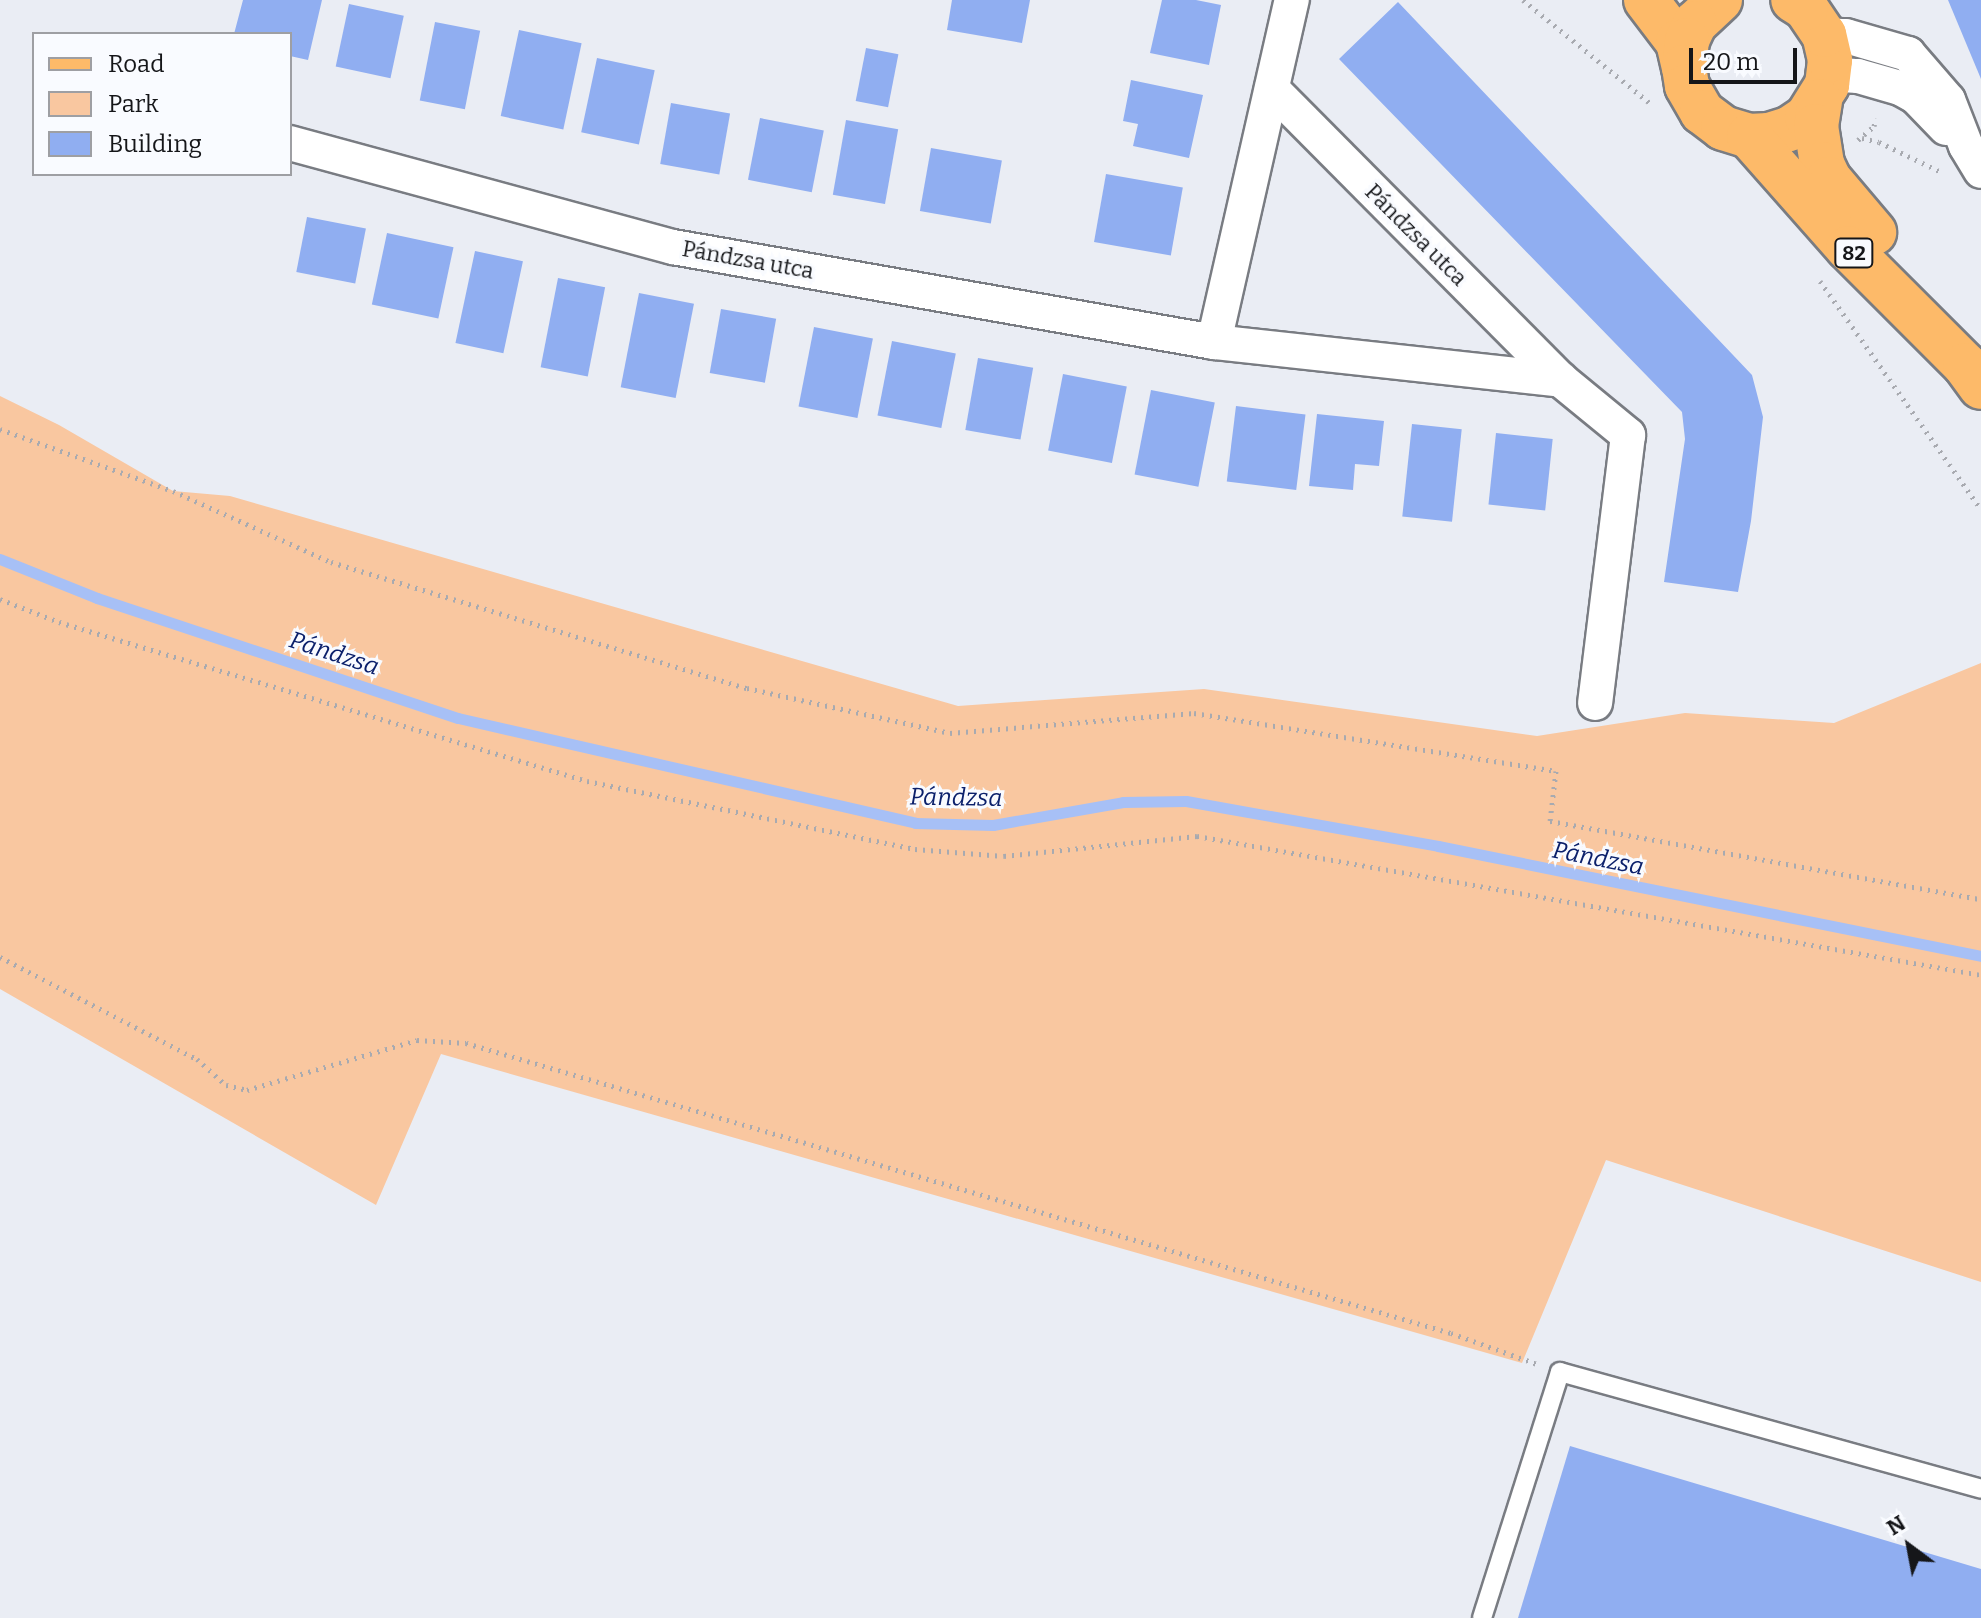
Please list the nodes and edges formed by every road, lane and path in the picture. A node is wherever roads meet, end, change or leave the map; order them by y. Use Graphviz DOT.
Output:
graph roads {
  1 [pos="1292,0"];
  2 [pos="1523,0"];
  3 [pos="1646,0"];
  4 [pos="1720,0"];
  5 [pos="1793,0"];
  6 [pos="1824,35"];
  7 [pos="1684,67"];
  8 [pos="1272,89"];
  9 [pos="1824,93"];
  10 [pos="1658,110"];
  11 [pos="1749,136"];
  12 [pos="1861,138"];
  13 [pos="292,144"];
  14 [pos="1974,159"];
  15 [pos="1946,174"];
  16 [pos="1813,271"];
  17 [pos="1214,342"];
  18 [pos="1973,376"];
  19 [pos="1561,380"];
  20 [pos="0,429"];
  21 [pos="1981,509"];
  22 [pos="0,599"];
  23 [pos="1595,703"];
  24 [pos="1981,899"];
  25 [pos="0,957"];
  26 [pos="1981,975"];
  27 [pos="1560,1372"];
  28 [pos="1981,1489"];
  29 [pos="1482,1618"];
  1 -- 8 [label="street"];
  2 -- 10 [label="path"];
  3 -- 7 [label="main road, 82"];
  4 -- 7 [label="main road"];
  5 -- 6 [label="main road"];
  6 -- 9 [label="main road, 82"];
  6 -- 14 [label="street"];
  7 -- 11 [label="main road, 82"];
  8 -- 17 [label="street"];
  8 -- 19 [label="street, Pándzsa utca"];
  9 -- 11 [label="main road"];
  9 -- 14 [label="street"];
  9 -- 18 [label="main road, 82"];
  11 -- 18 [label="main road, 82"];
  12 -- 15 [label="path"];
  13 -- 17 [label="street, Pándzsa utca"];
  16 -- 21 [label="path"];
  17 -- 19 [label="street, Pándzsa utca"];
  19 -- 23 [label="street, Pándzsa utca"];
  20 -- 24 [label="path"];
  22 -- 26 [label="path"];
  25 -- 27 [label="path"];
  27 -- 28 [label="lane"];
  27 -- 29 [label="lane"];
}
